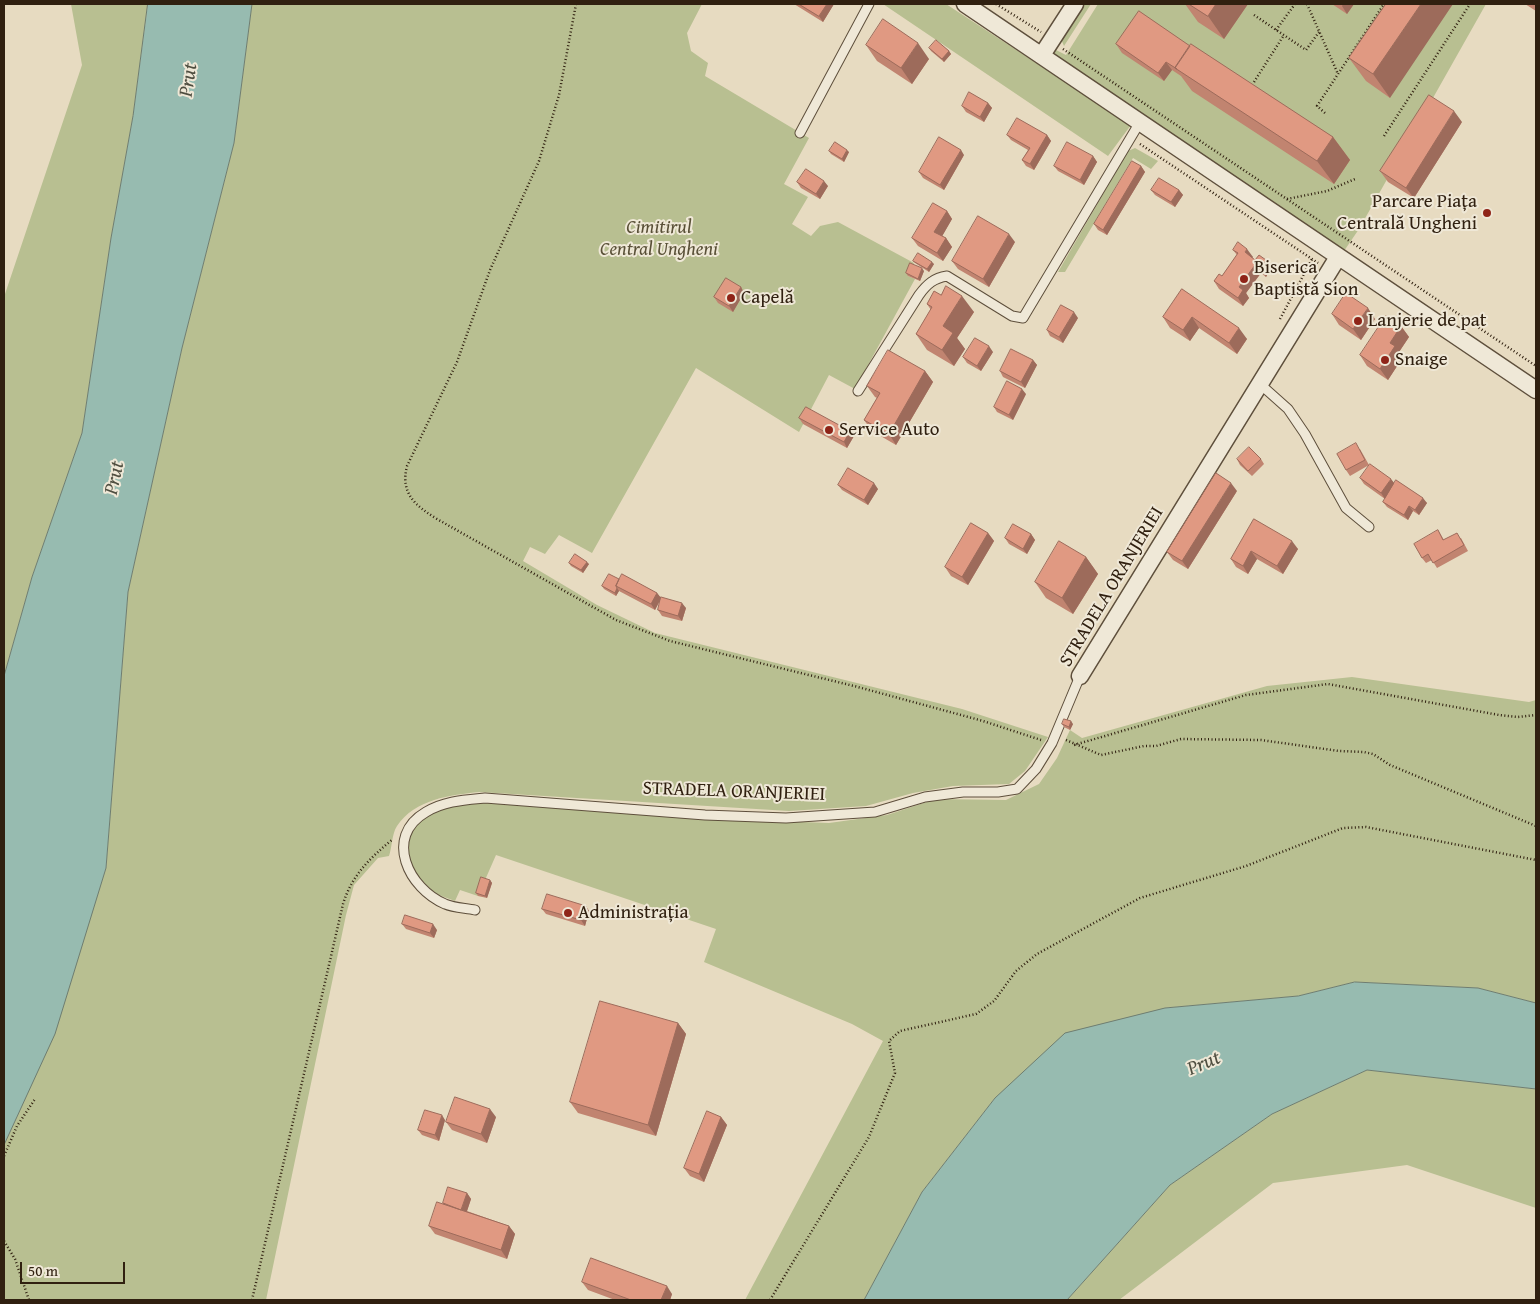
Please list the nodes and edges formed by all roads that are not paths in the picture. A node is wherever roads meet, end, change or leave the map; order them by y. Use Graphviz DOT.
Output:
graph roads {
  1 [pos="869,4"];
  2 [pos="965,4"];
  3 [pos="1075,4"];
  4 [pos="1042,55"];
  5 [pos="1140,122"];
  6 [pos="800,133"];
  7 [pos="1338,257"];
  8 [pos="1260,384"];
  9 [pos="1536,390"];
  10 [pos="858,391"];
  11 [pos="1369,527"];
  12 [pos="1080,676"];
  13 [pos="475,910"];
  1 -- 6 [label="lane"];
  2 -- 4 [label="street"];
  3 -- 4 [label="street"];
  4 -- 5 [label="street"];
  5 -- 7 [label="street"];
  5 -- 10 [label="lane"];
  7 -- 8 [label="street, STRADELA ORANJERIEI"];
  7 -- 9 [label="street"];
  8 -- 11 [label="lane"];
  8 -- 12 [label="street, STRADELA ORANJERIEI"];
  12 -- 13 [label="lane, STRADELA ORANJERIEI"];
}
